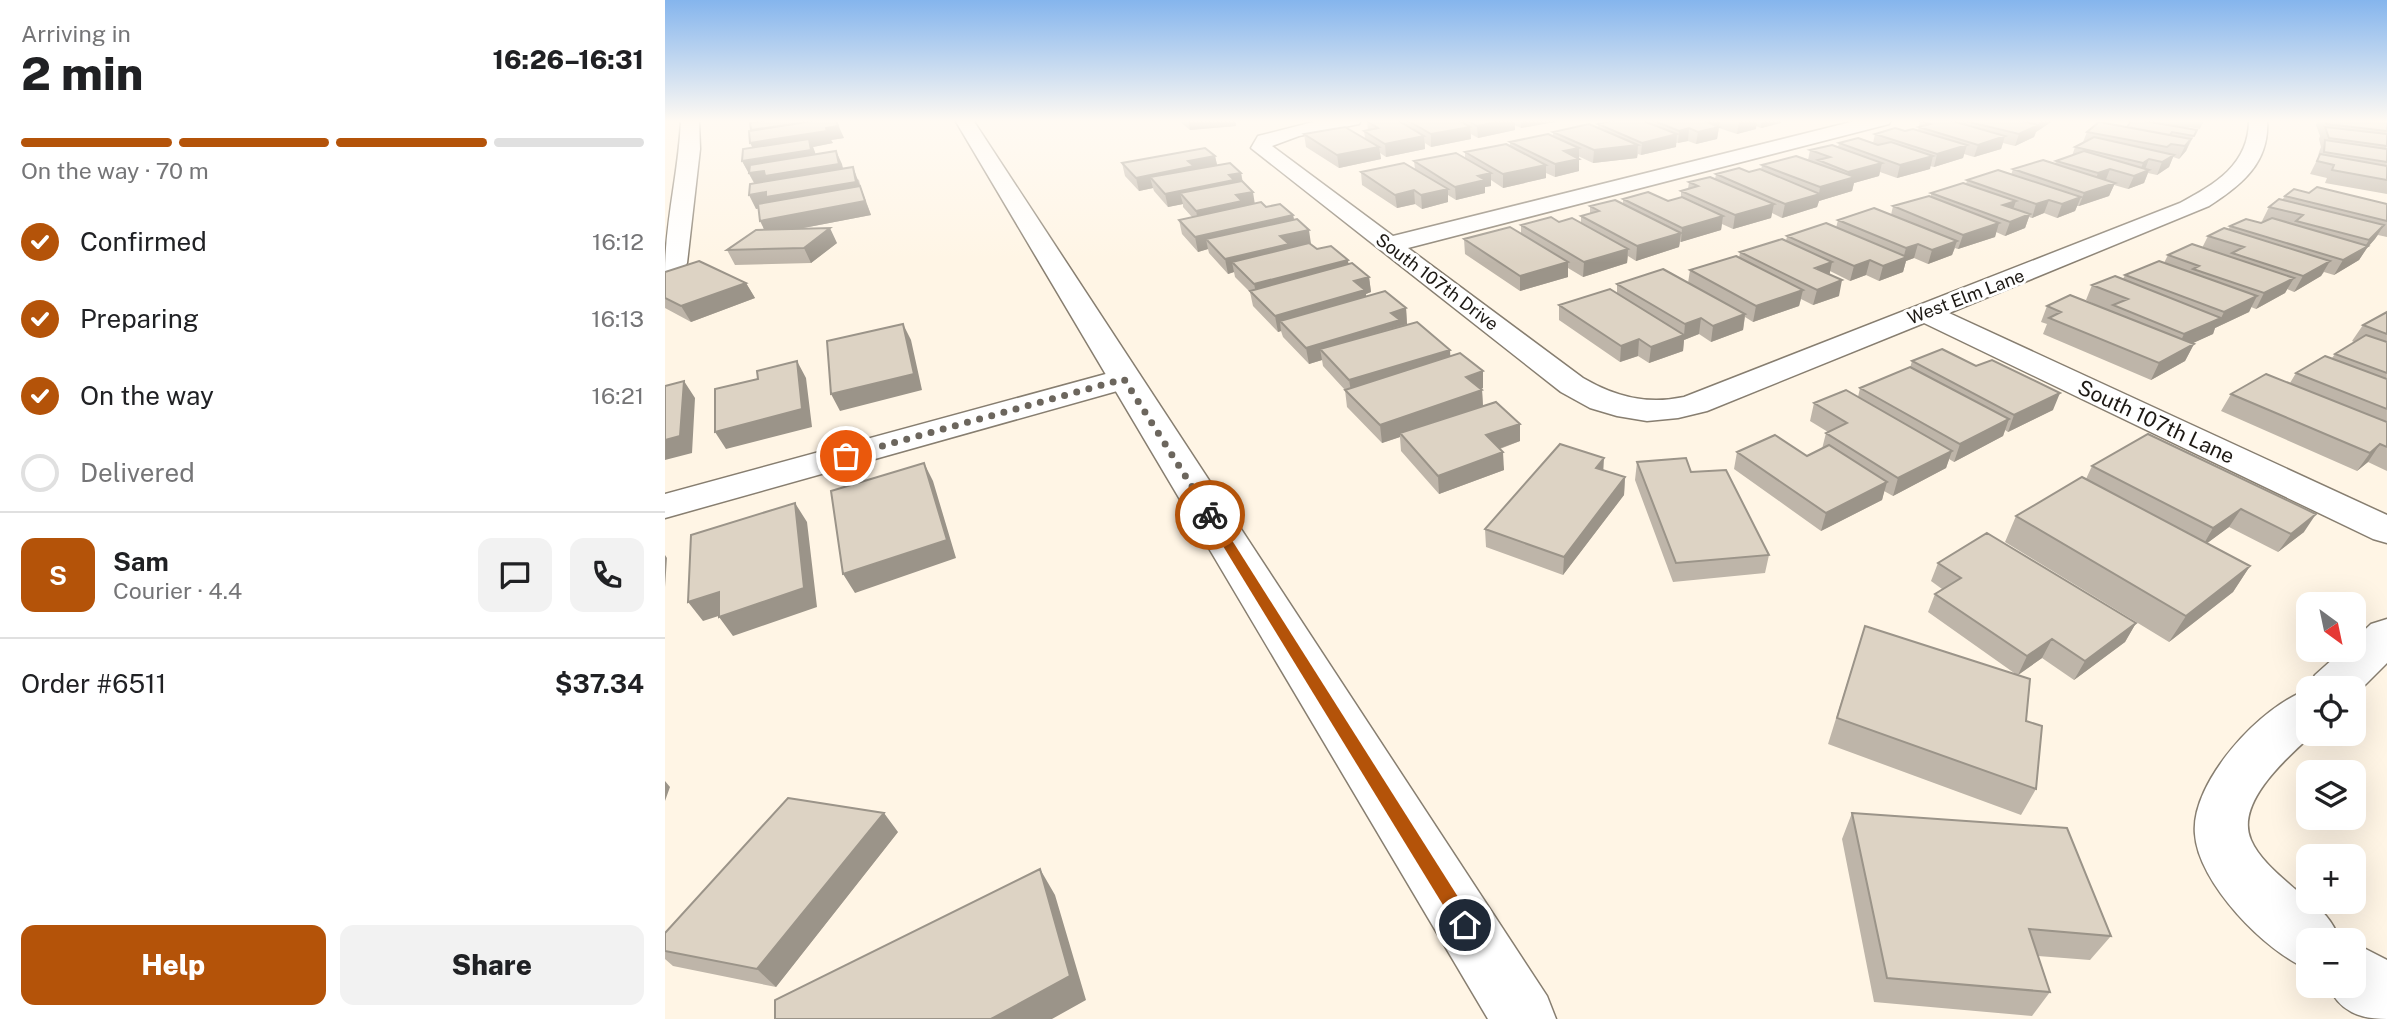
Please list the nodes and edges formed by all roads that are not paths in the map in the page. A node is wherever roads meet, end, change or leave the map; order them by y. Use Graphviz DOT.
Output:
graph roads {
  1 [pos="687,168"];
  2 [pos="993,168"];
  3 [pos="1285,168"];
  4 [pos="1694,168"];
  5 [pos="2243,168"];
  6 [pos="1388,245"];
  7 [pos="669,264"];
  8 [pos="1925,313"];
  9 [pos="1124,379"];
  10 [pos="1626,410"];
  11 [pos="665,506"];
  12 [pos="2387,530"];
  13 [pos="2387,636"];
  14 [pos="2345,676"];
  15 [pos="2296,720"];
  16 [pos="2297,928"];
  17 [pos="2366,983"];
  18 [pos="2387,999"];
  19 [pos="1524,1019"];
  1 -- 7 [label="street"];
  2 -- 9 [label="street"];
  3 -- 6 [label="street, South 107th Drive"];
  4 -- 6 [label="street"];
  5 -- 8 [label="street, West Elm Lane"];
  6 -- 10 [label="street, South 107th Drive"];
  8 -- 10 [label="street, West Elm Lane"];
  8 -- 12 [label="street, South 107th Lane"];
  9 -- 11 [label="street"];
  9 -- 19 [label="street"];
  13 -- 14 [label="street"];
  15 -- 16 [label="street"];
  17 -- 18 [label="street"];
}
